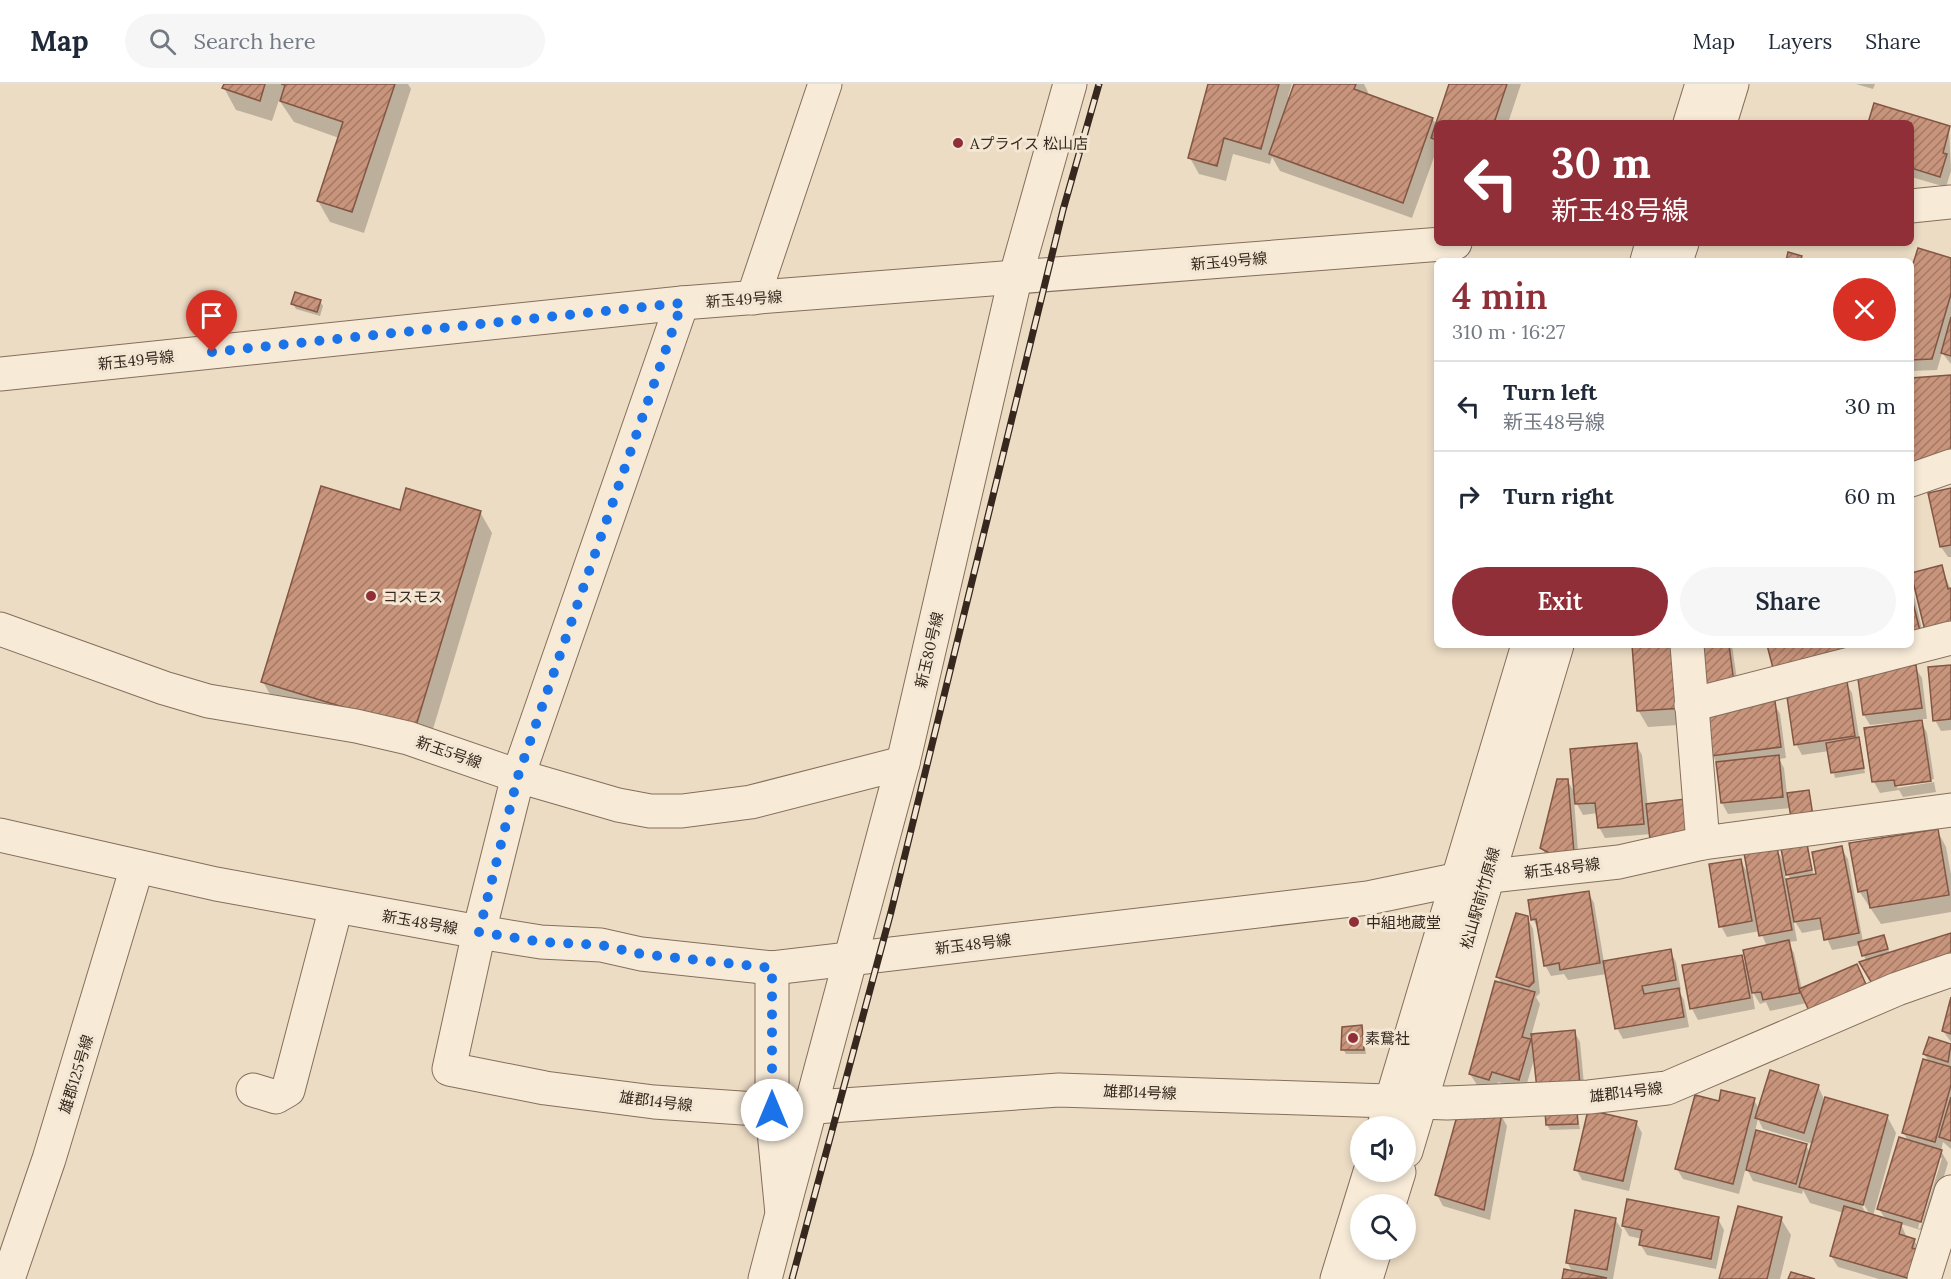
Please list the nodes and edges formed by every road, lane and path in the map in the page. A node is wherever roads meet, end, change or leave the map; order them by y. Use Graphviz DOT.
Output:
graph roads {
  1 [pos="825,84"];
  2 [pos="1070,84"];
  3 [pos="1702,84"];
  4 [pos="1732,84"];
  5 [pos="1691,120"];
  6 [pos="1721,120"];
  7 [pos="1951,202"];
  8 [pos="1914,206"];
  9 [pos="1434,245"];
  10 [pos="1015,279"];
  11 [pos="753,298"];
  12 [pos="682,303"];
  13 [pos="0,374"];
  14 [pos="1951,466"];
  15 [pos="1914,479"];
  16 [pos="0,629"];
  17 [pos="1951,638"];
  18 [pos="1527,648"];
  19 [pos="1556,648"];
  20 [pos="1687,648"];
  21 [pos="1912,648"];
  22 [pos="1914,648"];
  23 [pos="1691,705"];
  24 [pos="903,763"];
  25 [pos="518,776"];
  26 [pos="1951,810"];
  27 [pos="0,835"];
  28 [pos="1703,843"];
  29 [pos="137,867"];
  30 [pos="1470,879"];
  31 [pos="336,907"];
  32 [pos="479,932"];
  33 [pos="852,959"];
  34 [pos="772,968"];
  35 [pos="1951,969"];
  36 [pos="253,1090"];
  37 [pos="809,1108"];
  38 [pos="1399,1109"];
  39 [pos="772,1110"];
  40 [pos="1367,1182"];
  41 [pos="1951,1192"];
  42 [pos="782,1214"];
  43 [pos="1372,1260"];
  44 [pos="1934,1276"];
  45 [pos="8,1279"];
  46 [pos="765,1279"];
  47 [pos="1337,1279"];
  48 [pos="1366,1279"];
  1 -- 11 [label="street"];
  2 -- 10 [label="street, 新玉80号線"];
  3 -- 5 [label="street"];
  4 -- 6 [label="street"];
  7 -- 8 [label="street"];
  9 -- 10 [label="street, 新玉49号線"];
  10 -- 11 [label="street, 新玉49号線"];
  10 -- 24 [label="street, 新玉80号線"];
  11 -- 12 [label="street, 新玉49号線"];
  12 -- 13 [label="street, 新玉49号線"];
  12 -- 25 [label="street"];
  14 -- 15 [label="street"];
  16 -- 25 [label="street, 新玉5号線"];
  17 -- 22 [label="street"];
  18 -- 30 [label="street, 松山駅前竹原線"];
  19 -- 30 [label="street, 松山駅前竹原線"];
  20 -- 23 [label="street"];
  21 -- 23 [label="street"];
  23 -- 28 [label="street"];
  24 -- 25 [label="street, 新玉5号線"];
  24 -- 33 [label="street, 新玉80号線"];
  25 -- 32 [label="street"];
  26 -- 28 [label="street, 新玉48号線"];
  27 -- 29 [label="street, 新玉48号線"];
  28 -- 30 [label="street, 新玉48号線"];
  29 -- 31 [label="street, 新玉48号線"];
  29 -- 45 [label="street, 雄郡125号線"];
  30 -- 33 [label="street, 新玉48号線"];
  30 -- 38 [label="street, 松山駅前竹原線"];
  31 -- 32 [label="street, 新玉48号線"];
  31 -- 36 [label="street"];
  32 -- 34 [label="street, 新玉48号線"];
  32 -- 39 [label="street, 雄郡14号線"];
  33 -- 34 [label="street, 新玉48号線"];
  33 -- 37 [label="street, 新玉80号線"];
  34 -- 39 [label="street"];
  35 -- 38 [label="street, 雄郡14号線"];
  37 -- 38 [label="street, 雄郡14号線"];
  37 -- 39 [label="street, 雄郡14号線"];
  37 -- 42 [label="street, 新玉80号線"];
  39 -- 42 [label="street"];
  40 -- 47 [label="street"];
  41 -- 44 [label="street"];
  42 -- 46 [label="street, 新玉80号線"];
  43 -- 48 [label="street"];
}
